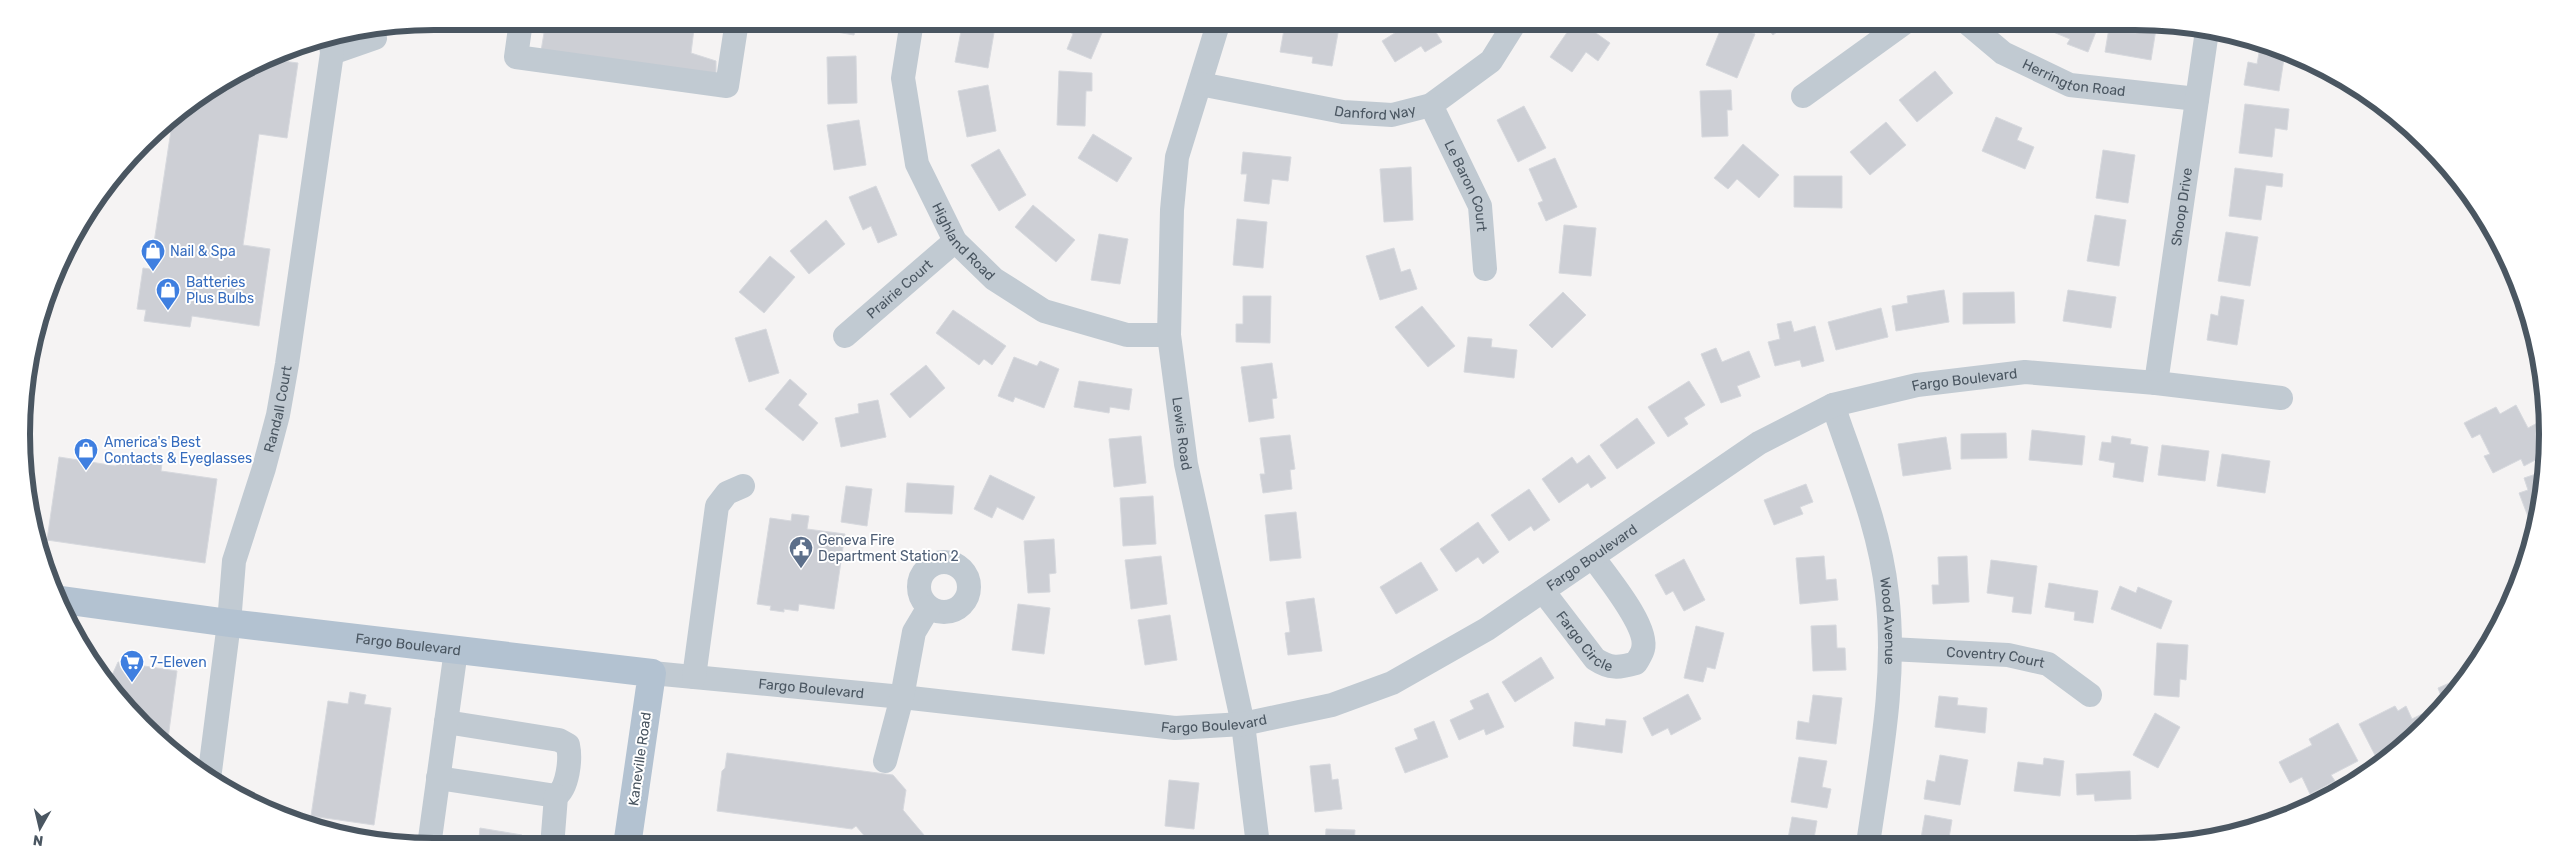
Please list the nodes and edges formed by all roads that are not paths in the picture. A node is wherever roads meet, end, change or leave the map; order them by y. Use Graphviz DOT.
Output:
graph roads {
  1 [pos="520,30"];
  2 [pos="736,30"];
  3 [pos="911,30"];
  4 [pos="1216,30"];
  5 [pos="1510,30"];
  6 [pos="1895,30"];
  7 [pos="1976,30"];
  8 [pos="2206,36"];
  9 [pos="375,38"];
  10 [pos="331,44"];
  11 [pos="1200,84"];
  12 [pos="1803,96"];
  13 [pos="2197,99"];
  14 [pos="1432,105"];
  15 [pos="955,241"];
  16 [pos="1485,270"];
  17 [pos="1169,335"];
  18 [pos="845,336"];
  19 [pos="2156,383"];
  20 [pos="2281,398"];
  21 [pos="1834,405"];
  22 [pos="743,486"];
  23 [pos="1592,556"];
  24 [pos="1543,590"];
  25 [pos="66,601"];
  26 [pos="929,607"];
  27 [pos="229,622"];
  28 [pos="1890,649"];
  29 [pos="456,650"];
  30 [pos="652,673"];
  31 [pos="694,677"];
  32 [pos="2090,696"];
  33 [pos="902,697"];
  34 [pos="446,722"];
  35 [pos="1243,724"];
  36 [pos="885,761"];
  37 [pos="210,770"];
  38 [pos="438,778"];
  39 [pos="556,796"];
  40 [pos="429,838"];
  41 [pos="553,838"];
  42 [pos="628,838"];
  43 [pos="1257,838"];
  44 [pos="1869,838"];
  1 -- 2 [label="street"];
  3 -- 15 [label="street, Highland Road"];
  4 -- 11 [label="street, Lewis Road"];
  5 -- 14 [label="street, Danford Way"];
  6 -- 12 [label="street"];
  7 -- 13 [label="street, Herrington Road"];
  8 -- 13 [label="street, Shoop Drive"];
  9 -- 10 [label="street"];
  10 -- 27 [label="street, Randall Court"];
  11 -- 14 [label="street, Danford Way"];
  11 -- 17 [label="street, Lewis Road"];
  13 -- 19 [label="street, Shoop Drive"];
  14 -- 16 [label="street, Le Baron Court"];
  15 -- 17 [label="street, Highland Road"];
  15 -- 18 [label="street, Prairie Court"];
  17 -- 35 [label="street, Lewis Road"];
  19 -- 20 [label="street, Fargo Boulevard"];
  19 -- 21 [label="street, Fargo Boulevard"];
  21 -- 23 [label="street, Fargo Boulevard"];
  21 -- 28 [label="street, Wood Avenue"];
  22 -- 31 [label="street"];
  23 -- 24 [label="street, Fargo Boulevard"];
  23 -- 24 [label="street, Fargo Circle"];
  24 -- 35 [label="street, Fargo Boulevard"];
  25 -- 27 [label="main road, Fargo Boulevard"];
  26 -- 33 [label="street"];
  27 -- 29 [label="main road, Fargo Boulevard"];
  27 -- 37 [label="street, Randall Court"];
  28 -- 32 [label="street, Coventry Court"];
  28 -- 44 [label="street, Wood Avenue"];
  29 -- 30 [label="main road, Fargo Boulevard"];
  29 -- 34 [label="street"];
  30 -- 31 [label="street, Fargo Boulevard"];
  30 -- 42 [label="main road, Kaneville Road"];
  31 -- 33 [label="street, Fargo Boulevard"];
  33 -- 35 [label="street, Fargo Boulevard"];
  33 -- 36 [label="street"];
  34 -- 38 [label="street"];
  34 -- 39 [label="street"];
  35 -- 43 [label="street, Lewis Road"];
  38 -- 39 [label="street"];
  38 -- 40 [label="street"];
  39 -- 41 [label="street"];
}
